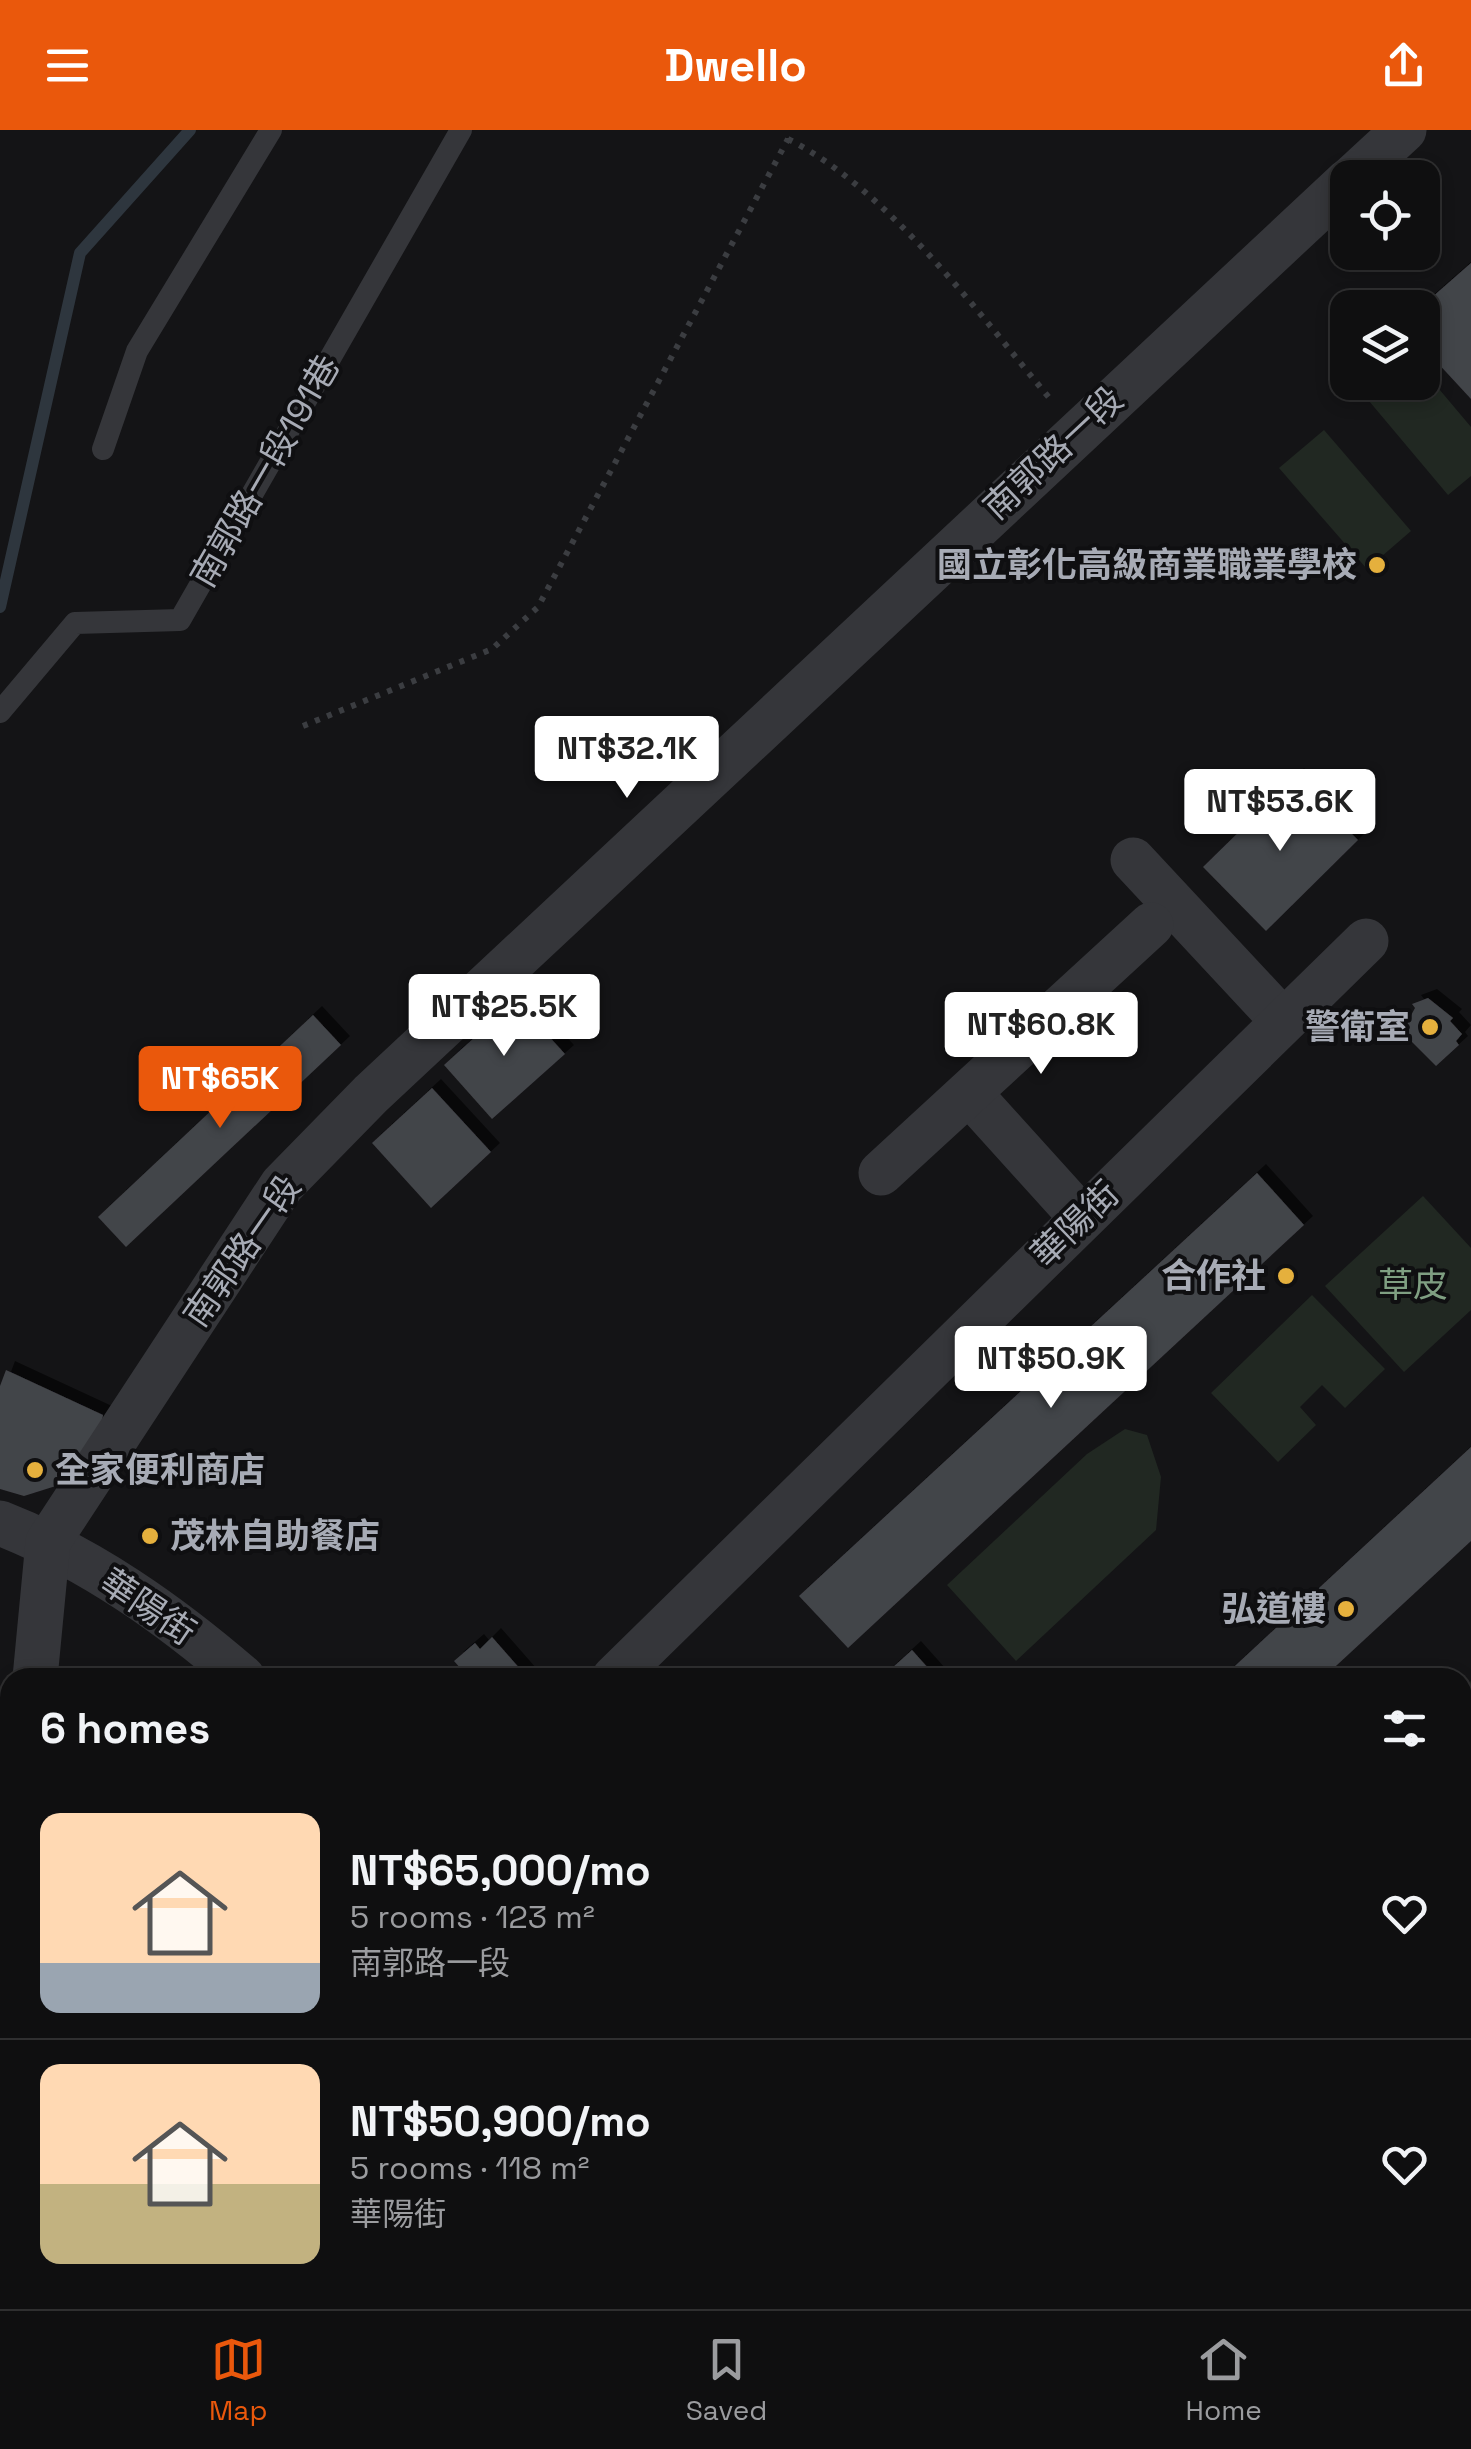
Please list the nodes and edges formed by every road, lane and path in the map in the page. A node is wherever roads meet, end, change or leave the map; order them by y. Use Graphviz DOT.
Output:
graph roads {
  1 [pos="271,130"];
  2 [pos="461,130"];
  3 [pos="1404,130"];
  4 [pos="788,135"];
  5 [pos="1372,160"];
  6 [pos="1330,198"];
  7 [pos="1076,430"];
  8 [pos="102,449"];
  9 [pos="0,712"];
  10 [pos="303,726"];
  11 [pos="1133,860"];
  12 [pos="1151,925"];
  13 [pos="1366,940"];
  14 [pos="1283,1020"];
  15 [pos="969,1093"];
  16 [pos="881,1173"];
  17 [pos="1082,1218"];
  18 [pos="0,1523"];
  19 [pos="48,1542"];
  20 [pos="36,1668"];
  21 [pos="231,1668"];
  22 [pos="624,1668"];
  1 -- 8 [label="lane"];
  2 -- 9 [label="lane, 南郭路一段191巷"];
  3 -- 5 [label="street, 南郭路一段"];
  4 -- 7 [label="path"];
  4 -- 10 [label="path"];
  6 -- 7 [label="street, 南郭路一段"];
  7 -- 19 [label="street, 南郭路一段"];
  11 -- 14 [label="street"];
  12 -- 15 [label="street"];
  13 -- 14 [label="street, 華陽街"];
  14 -- 17 [label="street, 華陽街"];
  15 -- 16 [label="street"];
  15 -- 17 [label="street"];
  17 -- 22 [label="street, 華陽街"];
  18 -- 19 [label="street"];
  19 -- 20 [label="street"];
  19 -- 21 [label="street, 華陽街"];
}
